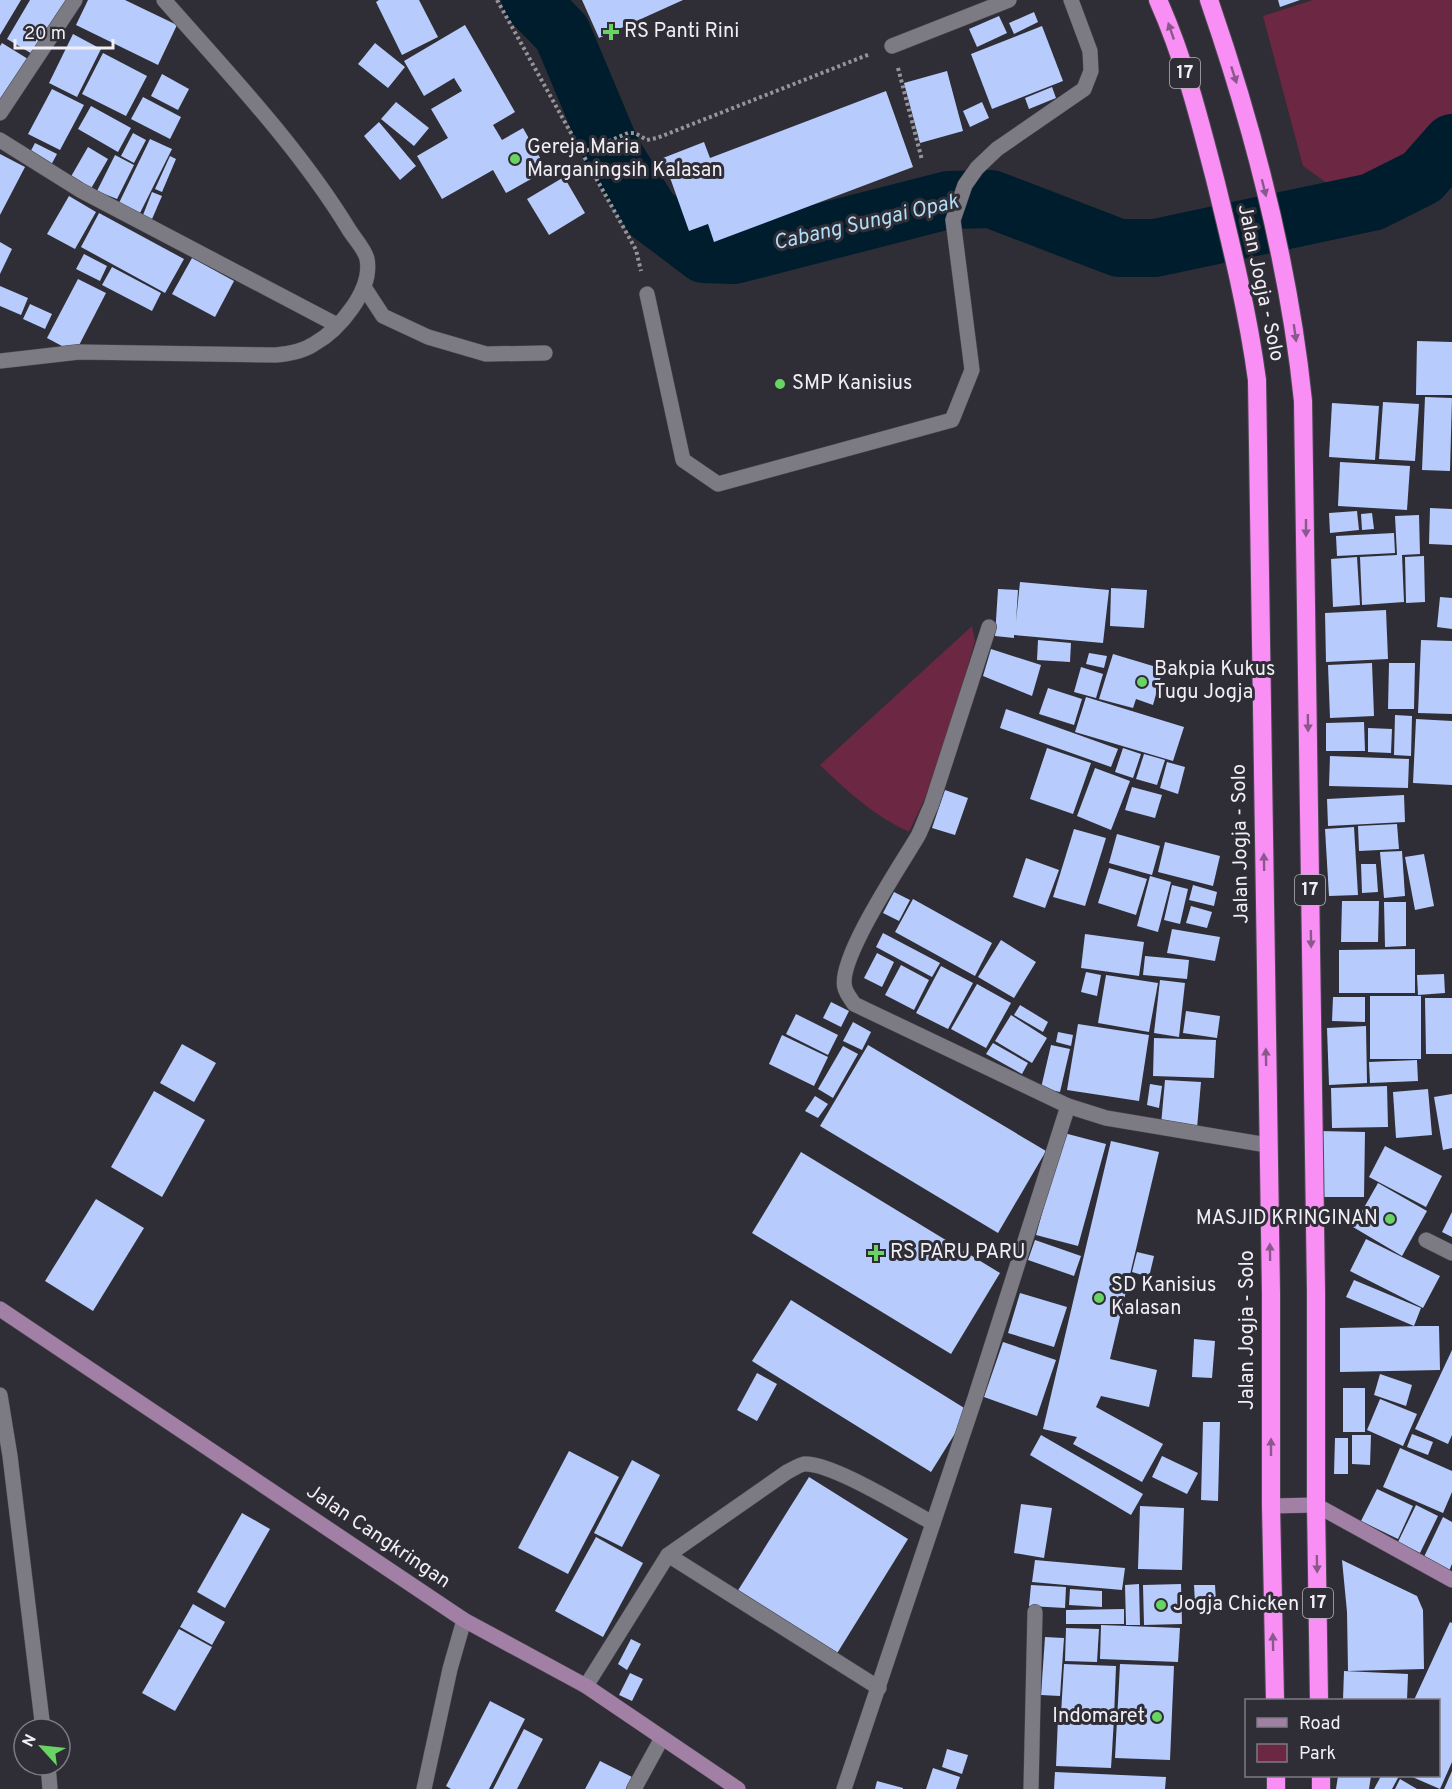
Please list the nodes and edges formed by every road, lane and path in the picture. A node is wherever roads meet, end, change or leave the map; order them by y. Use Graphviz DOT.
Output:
graph roads {
  1 [pos="75,0"];
  2 [pos="164,0"];
  3 [pos="497,0"];
  4 [pos="1009,0"];
  5 [pos="1071,0"];
  6 [pos="1158,0"];
  7 [pos="1209,0"];
  8 [pos="892,45"];
  9 [pos="0,112"];
  10 [pos="0,140"];
  11 [pos="583,152"];
  12 [pos="922,160"];
  13 [pos="636,250"];
  14 [pos="364,287"];
  15 [pos="647,294"];
  16 [pos="337,325"];
  17 [pos="544,353"];
  18 [pos="0,361"];
  19 [pos="989,627"];
  20 [pos="1068,1106"];
  21 [pos="1267,1145"];
  22 [pos="1426,1240"];
  23 [pos="1452,1253"];
  24 [pos="0,1309"];
  25 [pos="0,1395"];
  26 [pos="5,1455"];
  27 [pos="1316,1505"];
  28 [pos="1270,1506"];
  29 [pos="933,1523"];
  30 [pos="668,1555"];
  31 [pos="1452,1580"];
  32 [pos="1035,1612"];
  33 [pos="464,1620"];
  34 [pos="586,1686"];
  35 [pos="879,1689"];
  36 [pos="1275,1699"];
  37 [pos="1319,1699"];
  38 [pos="41,1717"];
  39 [pos="662,1738"];
  40 [pos="424,1789"];
  41 [pos="634,1789"];
  42 [pos="738,1789"];
  43 [pos="844,1789"];
  44 [pos="1031,1789"];
  1 -- 9 [label="street"];
  2 -- 14 [label="street"];
  3 -- 11 [label="path"];
  4 -- 8 [label="street"];
  5 -- 15 [label="street"];
  21 -- 6 [label="highway, Jalan Jogja - Solo / 17, one-way"];
  7 -- 27 [label="highway, Jalan Jogja - Solo / 17, one-way"];
  8 -- 11 [label="path"];
  8 -- 12 [label="path"];
  10 -- 16 [label="street"];
  11 -- 13 [label="path"];
  14 -- 16 [label="street"];
  14 -- 17 [label="street"];
  16 -- 18 [label="street"];
  19 -- 20 [label="street"];
  20 -- 21 [label="street"];
  20 -- 29 [label="street"];
  28 -- 21 [label="highway, Jalan Jogja - Solo / 17, one-way"];
  22 -- 23 [label="street"];
  24 -- 33 [label="main road, Jalan Cangkringan"];
  25 -- 26 [label="street"];
  26 -- 38 [label="street"];
  27 -- 28 [label="main road"];
  27 -- 31 [label="main road"];
  27 -- 37 [label="highway, Jalan Jogja - Solo / 17, one-way"];
  36 -- 28 [label="highway, Jalan Jogja - Solo / 17, one-way"];
  29 -- 30 [label="street"];
  29 -- 35 [label="street"];
  30 -- 34 [label="street"];
  30 -- 35 [label="street"];
  32 -- 44 [label="street"];
  33 -- 34 [label="main road, Jalan Cangkringan"];
  33 -- 40 [label="street"];
  34 -- 39 [label="main road, Jalan Cangkringan"];
  35 -- 43 [label="street"];
  39 -- 41 [label="street"];
  39 -- 42 [label="main road, Jalan Cangkringan"];
}
